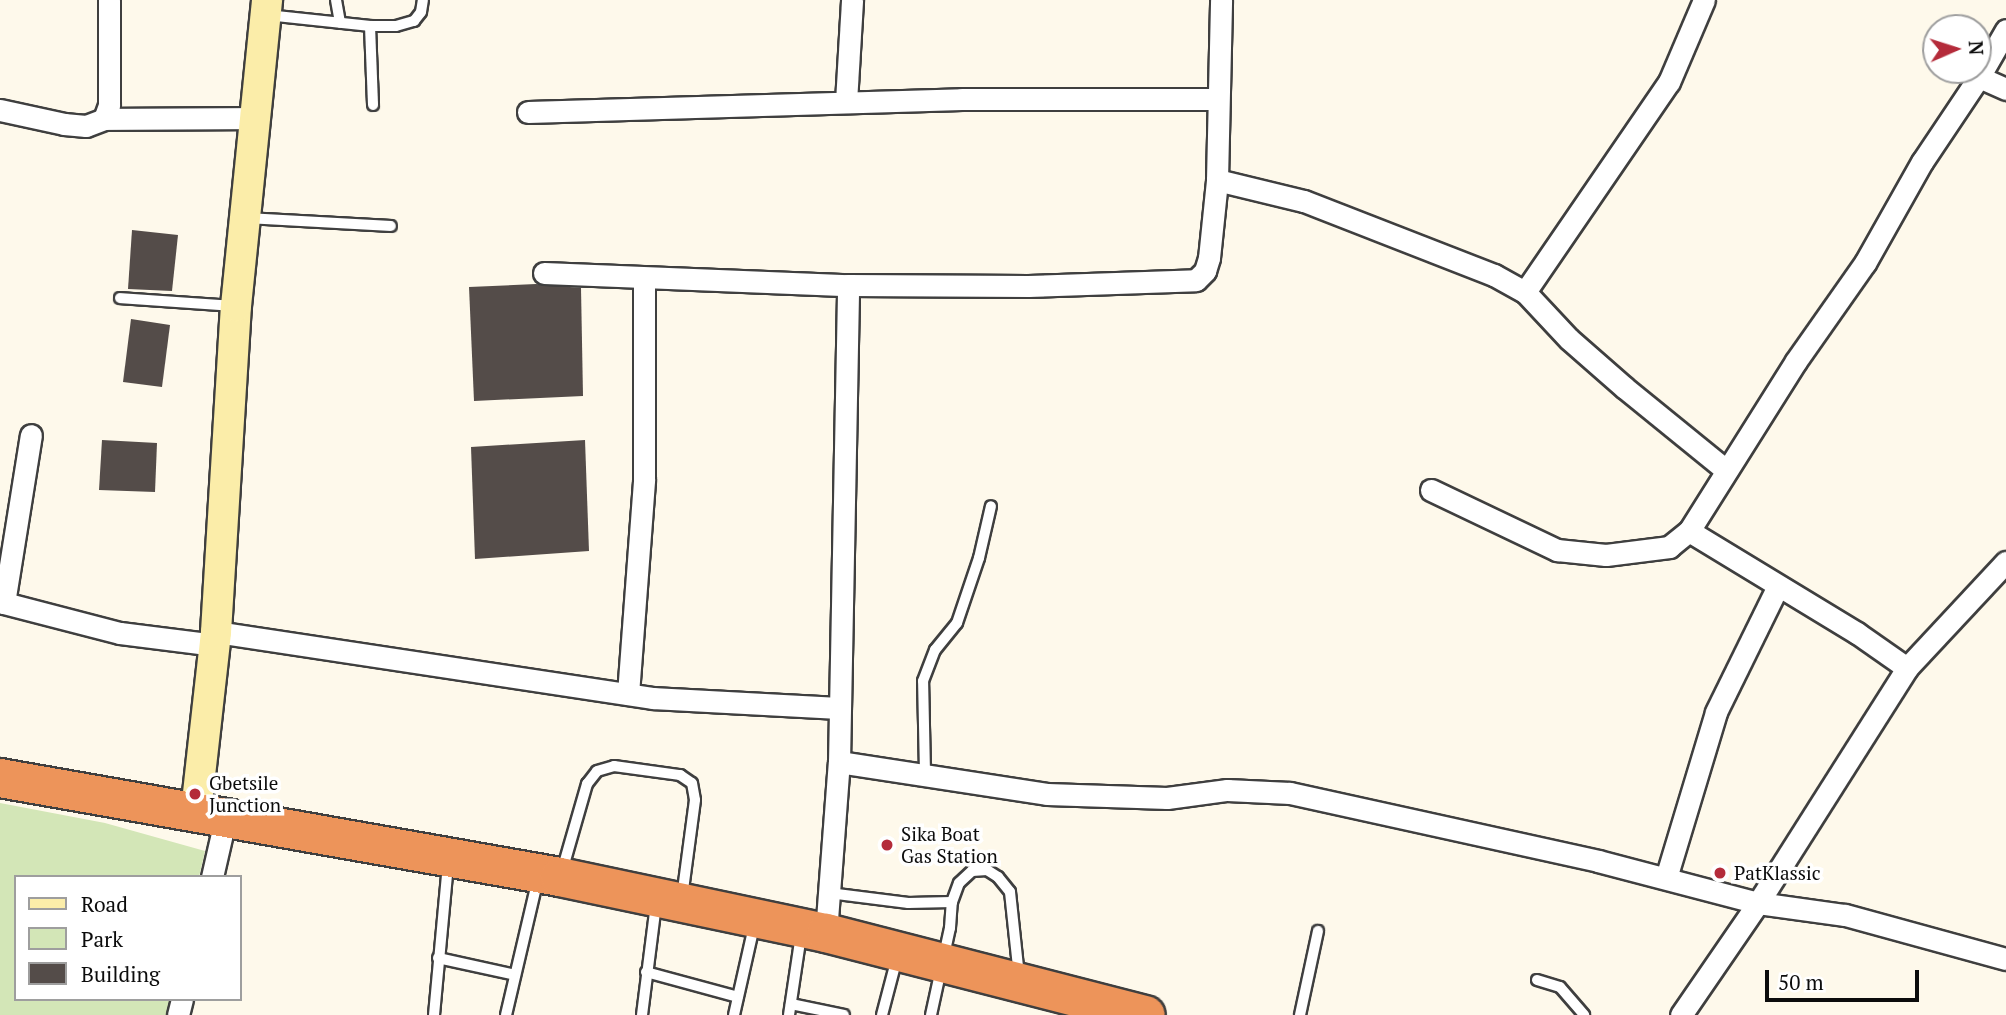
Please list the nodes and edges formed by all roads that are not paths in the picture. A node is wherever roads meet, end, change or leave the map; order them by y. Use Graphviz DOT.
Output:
graph roads {
  1 [pos="109,0"];
  2 [pos="336,0"];
  3 [pos="424,0"];
  4 [pos="852,0"];
  5 [pos="1221,0"];
  6 [pos="1704,0"];
  7 [pos="265,7"];
  8 [pos="340,23"];
  9 [pos="370,26"];
  10 [pos="2006,30"];
  11 [pos="1992,54"];
  12 [pos="1974,84"];
  13 [pos="1218,99"];
  14 [pos="846,102"];
  15 [pos="373,105"];
  16 [pos="0,110"];
  17 [pos="528,112"];
  18 [pos="254,118"];
  19 [pos="104,119"];
  20 [pos="1217,180"];
  21 [pos="244,217"];
  22 [pos="391,226"];
  23 [pos="544,273"];
  24 [pos="645,278"];
  25 [pos="848,285"];
  26 [pos="1525,292"];
  27 [pos="120,299"];
  28 [pos="236,306"];
  29 [pos="31,435"];
  30 [pos="1726,470"];
  31 [pos="1431,490"];
  32 [pos="991,506"];
  33 [pos="1689,531"];
  34 [pos="2003,572"];
  35 [pos="1778,586"];
  36 [pos="2,602"];
  37 [pos="216,638"];
  38 [pos="1907,668"];
  39 [pos="628,694"];
  40 [pos="838,708"];
  41 [pos="839,762"];
  42 [pos="925,773"];
  43 [pos="0,778"];
  44 [pos="211,813"];
  45 [pos="449,856"];
  46 [pos="212,875"];
  47 [pos="550,875"];
  48 [pos="1666,878"];
  49 [pos="829,893"];
  50 [pos="669,901"];
  51 [pos="952,902"];
  52 [pos="1758,903"];
  53 [pos="756,918"];
  54 [pos="814,930"];
  55 [pos="1318,931"];
  56 [pos="898,952"];
  57 [pos="438,958"];
  58 [pos="2006,959"];
  59 [pos="943,963"];
  60 [pos="646,972"];
  61 [pos="515,975"];
  62 [pos="1537,980"];
  63 [pos="1019,983"];
  64 [pos="738,997"];
  65 [pos="790,1009"];
  66 [pos="434,1015"];
  67 [pos="506,1015"];
  68 [pos="642,1015"];
  69 [pos="734,1015"];
  70 [pos="844,1015"];
  71 [pos="882,1015"];
  72 [pos="931,1015"];
  73 [pos="1146,1015"];
  74 [pos="1300,1015"];
  75 [pos="1584,1015"];
  76 [pos="1681,1015"];
  1 -- 19 [label="street"];
  2 -- 8 [label="lane"];
  3 -- 9 [label="lane"];
  4 -- 14 [label="street"];
  5 -- 13 [label="street"];
  6 -- 26 [label="street"];
  7 -- 8 [label="lane"];
  7 -- 18 [label="street"];
  8 -- 9 [label="lane"];
  9 -- 15 [label="lane"];
  10 -- 11 [label="street"];
  12 -- 30 [label="street"];
  13 -- 14 [label="street"];
  13 -- 20 [label="street"];
  14 -- 17 [label="street"];
  16 -- 19 [label="street"];
  18 -- 19 [label="street"];
  18 -- 21 [label="street"];
  20 -- 25 [label="street"];
  20 -- 26 [label="street"];
  21 -- 22 [label="lane"];
  21 -- 28 [label="street"];
  23 -- 24 [label="street"];
  24 -- 25 [label="street"];
  24 -- 39 [label="street"];
  25 -- 40 [label="street"];
  26 -- 30 [label="street"];
  27 -- 28 [label="lane"];
  28 -- 37 [label="street"];
  29 -- 36 [label="street"];
  30 -- 33 [label="street"];
  31 -- 33 [label="street"];
  32 -- 42 [label="lane"];
  33 -- 35 [label="street"];
  34 -- 38 [label="street"];
  35 -- 38 [label="street"];
  35 -- 48 [label="street"];
  36 -- 37 [label="street"];
  37 -- 39 [label="street"];
  37 -- 44 [label="street"];
  38 -- 52 [label="street"];
  39 -- 40 [label="street"];
  40 -- 41 [label="street"];
  41 -- 42 [label="street"];
  41 -- 49 [label="street"];
  42 -- 48 [label="street"];
  43 -- 44 [label="highway"];
  44 -- 45 [label="highway"];
  44 -- 46 [label="street"];
  45 -- 47 [label="highway"];
  45 -- 57 [label="lane"];
  47 -- 50 [label="highway"];
  47 -- 50 [label="lane"];
  47 -- 61 [label="lane"];
  48 -- 52 [label="street"];
  49 -- 51 [label="lane"];
  49 -- 54 [label="street"];
  50 -- 53 [label="highway"];
  50 -- 60 [label="lane"];
  51 -- 59 [label="lane"];
  51 -- 63 [label="lane"];
  52 -- 58 [label="street"];
  52 -- 76 [label="street"];
  53 -- 54 [label="highway"];
  53 -- 64 [label="lane"];
  54 -- 56 [label="highway"];
  54 -- 65 [label="lane"];
  55 -- 74 [label="lane"];
  56 -- 59 [label="highway"];
  56 -- 71 [label="lane"];
  57 -- 61 [label="lane"];
  57 -- 66 [label="lane"];
  59 -- 63 [label="highway"];
  59 -- 72 [label="lane"];
  60 -- 64 [label="lane"];
  60 -- 68 [label="lane"];
  61 -- 67 [label="lane"];
  62 -- 75 [label="lane"];
  63 -- 73 [label="highway"];
  64 -- 69 [label="lane"];
  65 -- 70 [label="lane"];
}
